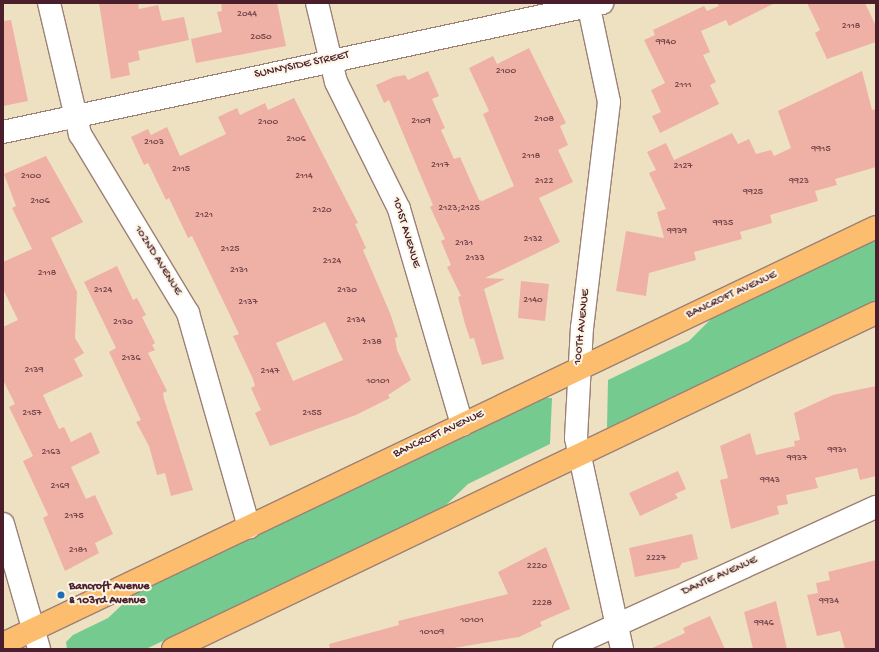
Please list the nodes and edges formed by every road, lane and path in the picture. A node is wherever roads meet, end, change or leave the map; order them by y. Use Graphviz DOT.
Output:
graph roads {
  1 [pos="49,3"];
  2 [pos="317,3"];
  3 [pos="593,4"];
  4 [pos="330,60"];
  5 [pos="75,116"];
  6 [pos="3,132"];
  7 [pos="876,227"];
  8 [pos="876,313"];
  9 [pos="579,369"];
  10 [pos="462,425"];
  11 [pos="578,455"];
  12 [pos="876,506"];
  13 [pos="3,524"];
  14 [pos="248,527"];
  15 [pos="616,624"];
  16 [pos="36,639"];
  17 [pos="3,644"];
  18 [pos="173,649"];
  19 [pos="564,649"];
  20 [pos="622,649"];
  1 -- 5 [label="street, 102ND AVENUE"];
  2 -- 4 [label="street, 101ST AVENUE"];
  3 -- 4 [label="street, SUNNYSIDE STREET"];
  3 -- 9 [label="street, 100TH AVENUE"];
  4 -- 5 [label="street, SUNNYSIDE STREET"];
  4 -- 10 [label="street, 101ST AVENUE"];
  5 -- 6 [label="street, SUNNYSIDE STREET"];
  5 -- 14 [label="street, 102ND AVENUE"];
  7 -- 9 [label="main road, BANCROFT AVENUE"];
  8 -- 11 [label="main road"];
  9 -- 10 [label="main road, BANCROFT AVENUE"];
  9 -- 11 [label="street, 100TH AVENUE"];
  10 -- 14 [label="main road, BANCROFT AVENUE"];
  11 -- 15 [label="street, 100TH AVENUE"];
  11 -- 18 [label="main road"];
  12 -- 15 [label="street, DANTE AVENUE"];
  13 -- 16 [label="street"];
  14 -- 16 [label="main road, BANCROFT AVENUE"];
  15 -- 19 [label="street, DANTE AVENUE"];
  15 -- 20 [label="street, 100TH AVENUE"];
  16 -- 17 [label="main road, BANCROFT AVENUE"];
}
